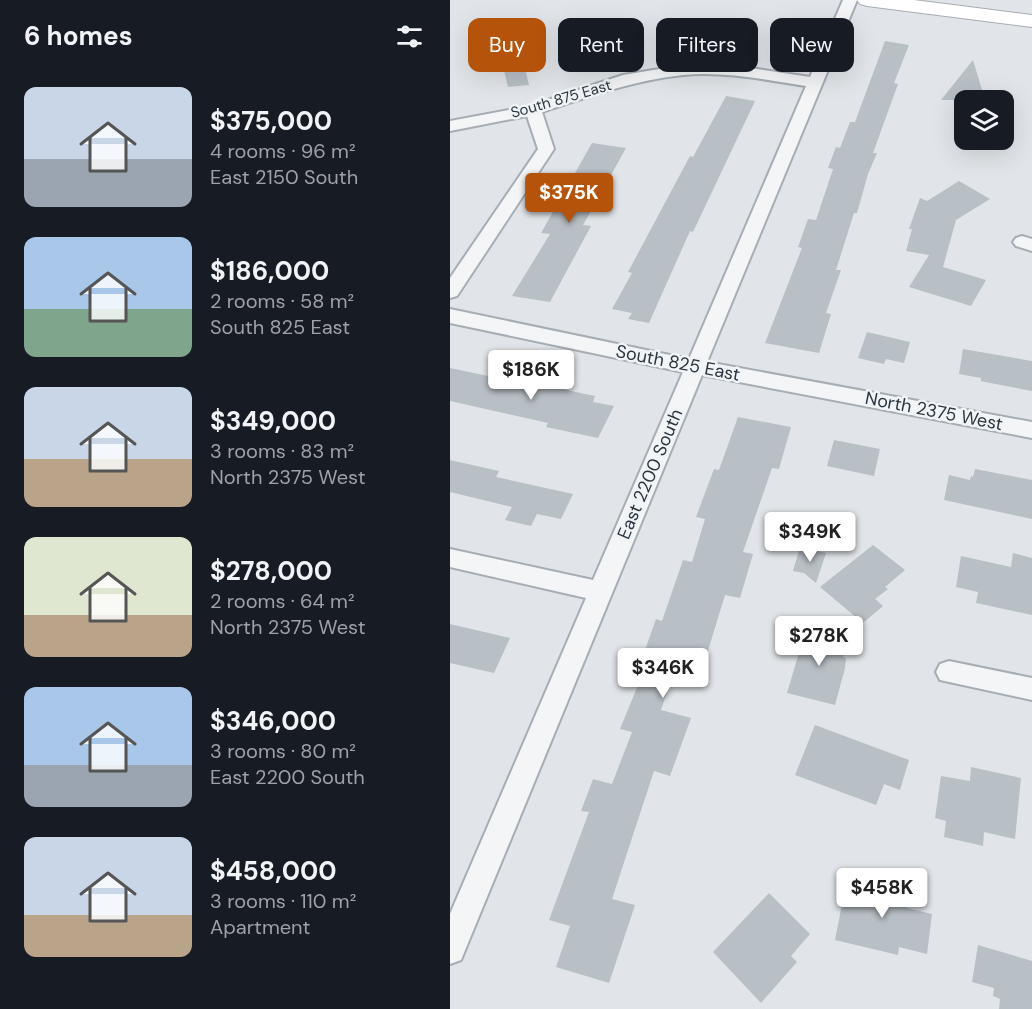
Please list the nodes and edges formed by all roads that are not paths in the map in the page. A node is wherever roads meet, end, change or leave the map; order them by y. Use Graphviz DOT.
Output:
graph roads {
  1 [pos="850,0"];
  2 [pos="867,0"];
  3 [pos="1032,21"];
  4 [pos="814,82"];
  5 [pos="533,110"];
  6 [pos="450,126"];
  7 [pos="450,292"];
  8 [pos="450,316"];
  9 [pos="695,366"];
  10 [pos="836,392"];
  11 [pos="1032,430"];
  12 [pos="450,558"];
  13 [pos="601,592"];
  14 [pos="949,672"];
  15 [pos="1032,689"];
  16 [pos="450,949"];
  1 -- 4 [label="street, East 2200 South"];
  2 -- 3 [label="street"];
  4 -- 5 [label="street, South 875 East"];
  4 -- 9 [label="street, East 2200 South"];
  5 -- 6 [label="street, South 875 East"];
  5 -- 7 [label="street"];
  8 -- 9 [label="street, South 825 East"];
  9 -- 10 [label="street, South 825 East"];
  9 -- 13 [label="street, East 2200 South"];
  10 -- 11 [label="street, North 2375 West"];
  12 -- 13 [label="street"];
  13 -- 16 [label="street, East 2200 South"];
  14 -- 15 [label="street"];
}
